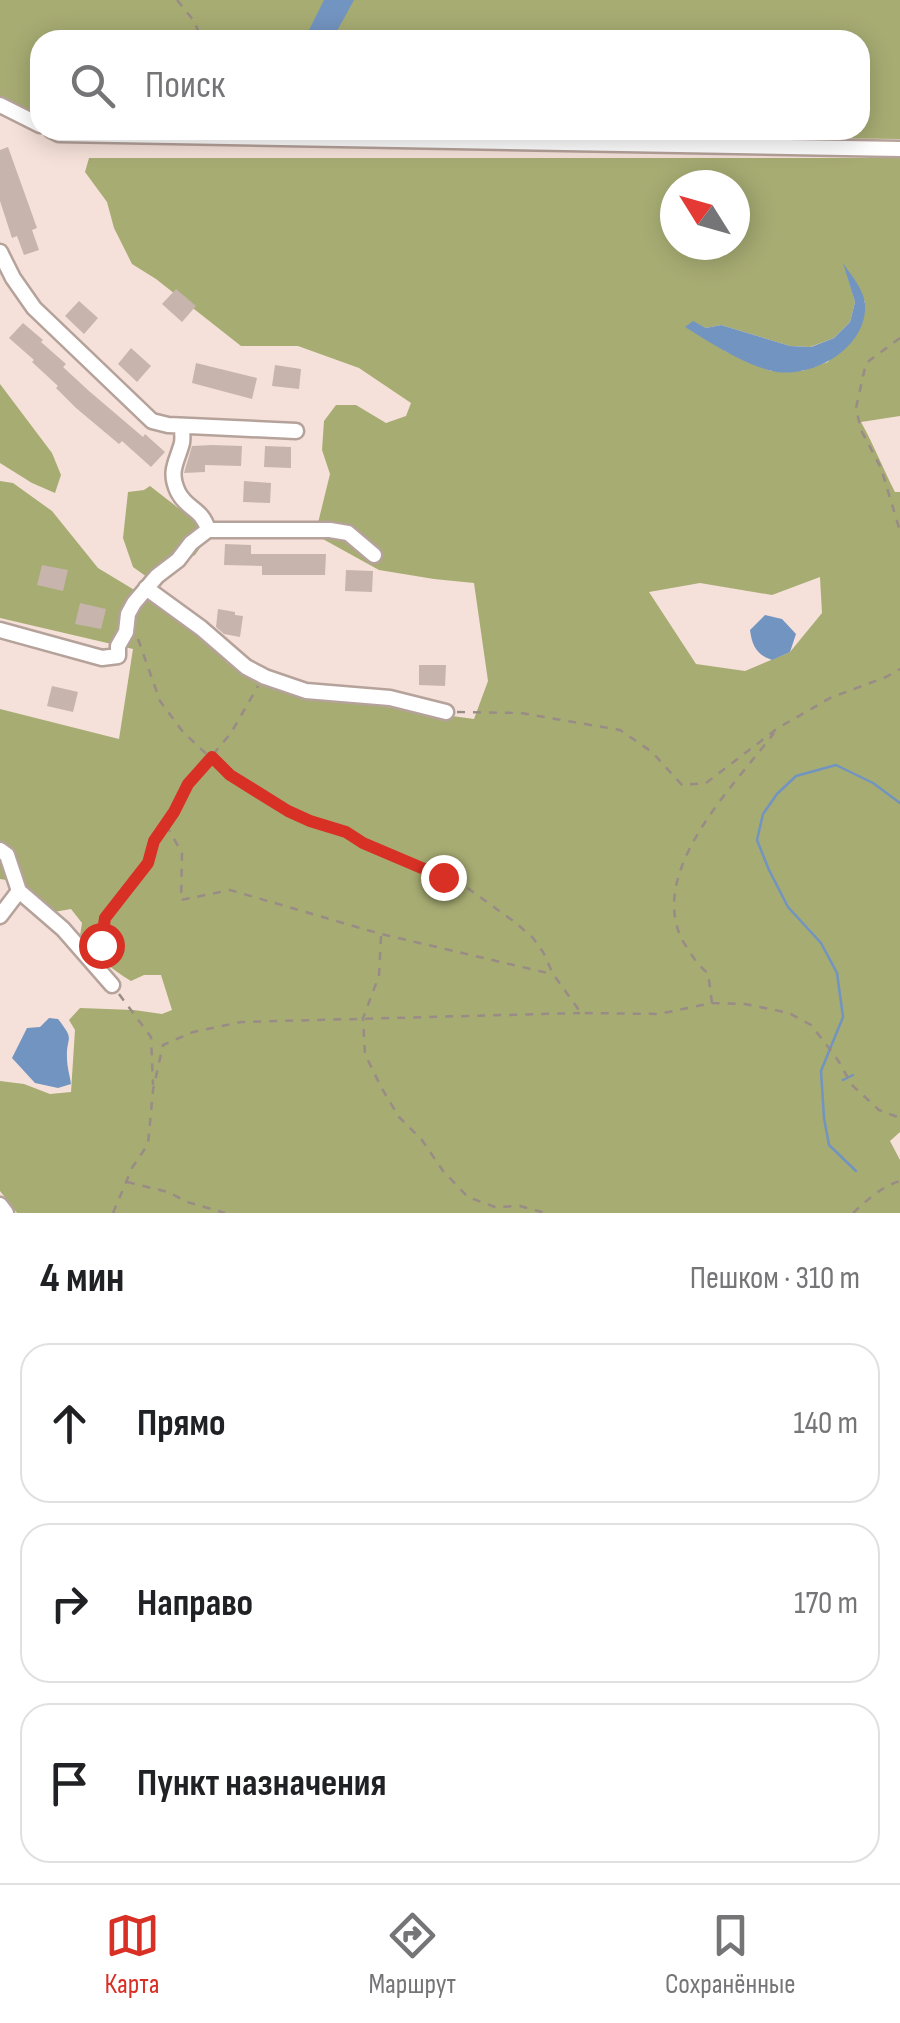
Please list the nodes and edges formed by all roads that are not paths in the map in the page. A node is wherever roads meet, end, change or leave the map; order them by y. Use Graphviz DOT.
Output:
graph roads {
  1 [pos="0,105"];
  2 [pos="30,120"];
  3 [pos="386,140"];
  4 [pos="900,150"];
  5 [pos="0,252"];
  6 [pos="182,426"];
  7 [pos="296,431"];
  8 [pos="208,530"];
  9 [pos="374,555"];
  10 [pos="146,588"];
  11 [pos="0,630"];
  12 [pos="446,712"];
  13 [pos="0,850"];
  14 [pos="19,891"];
  15 [pos="0,916"];
  16 [pos="112,985"];
  17 [pos="0,1205"];
  18 [pos="6,1213"];
  1 -- 2 [label="street"];
  3 -- 4 [label="street"];
  5 -- 6 [label="street"];
  6 -- 7 [label="street"];
  6 -- 8 [label="street"];
  8 -- 9 [label="street"];
  8 -- 10 [label="street"];
  10 -- 11 [label="street"];
  10 -- 12 [label="street"];
  13 -- 14 [label="street"];
  14 -- 15 [label="street"];
  14 -- 16 [label="street"];
  17 -- 18 [label="street"];
}
